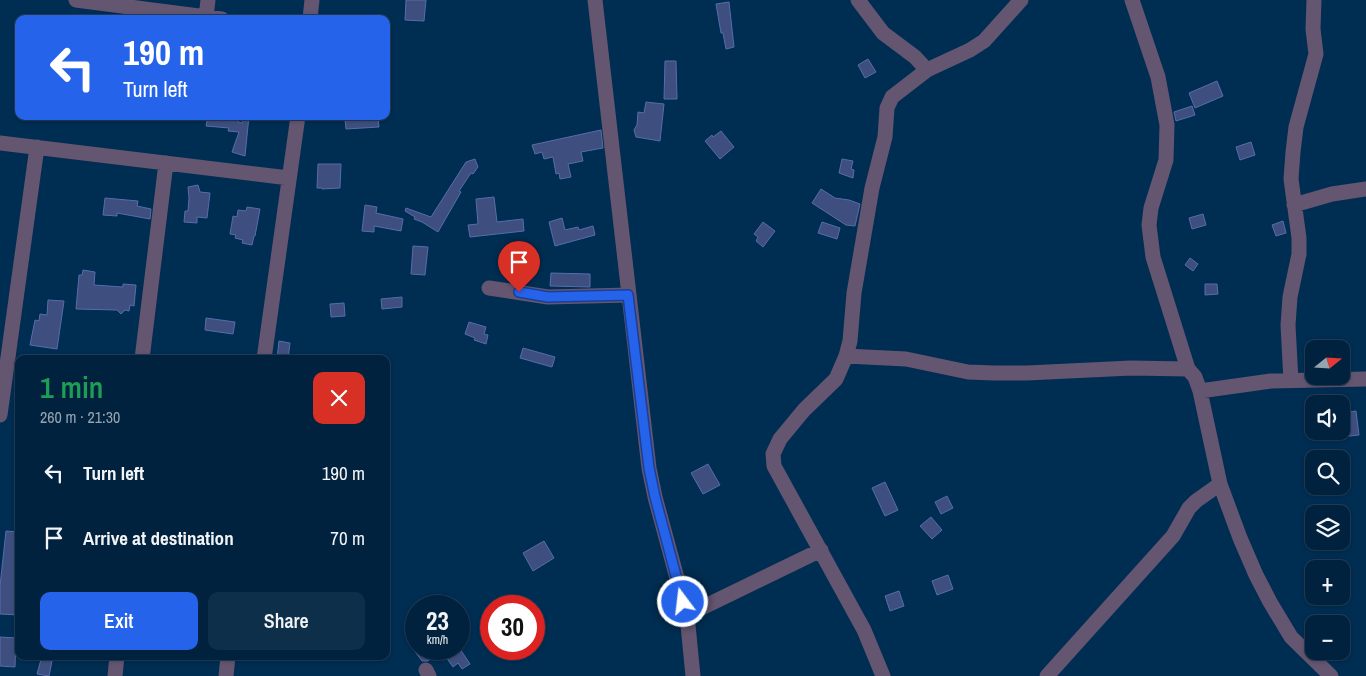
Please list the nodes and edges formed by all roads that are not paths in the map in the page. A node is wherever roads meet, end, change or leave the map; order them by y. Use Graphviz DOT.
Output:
graph roads {
  1 [pos="76,0"];
  2 [pos="206,0"];
  3 [pos="312,0"];
  4 [pos="594,0"];
  5 [pos="858,0"];
  6 [pos="1021,0"];
  7 [pos="1132,0"];
  8 [pos="1314,0"];
  9 [pos="189,15"];
  10 [pos="204,15"];
  11 [pos="310,15"];
  12 [pos="927,70"];
  13 [pos="297,120"];
  14 [pos="0,143"];
  15 [pos="38,147"];
  16 [pos="166,163"];
  17 [pos="289,178"];
  18 [pos="1366,189"];
  19 [pos="1294,205"];
  20 [pos="489,288"];
  21 [pos="628,295"];
  22 [pos="142,355"];
  23 [pos="265,355"];
  24 [pos="846,356"];
  25 [pos="9,362"];
  26 [pos="1188,369"];
  27 [pos="1366,379"];
  28 [pos="1291,381"];
  29 [pos="1200,391"];
  30 [pos="0,415"];
  31 [pos="1220,484"];
  32 [pos="821,550"];
  33 [pos="687,615"];
  34 [pos="117,660"];
  35 [pos="228,660"];
  36 [pos="115,676"];
  37 [pos="226,676"];
  38 [pos="693,676"];
  39 [pos="883,676"];
  40 [pos="1047,676"];
  41 [pos="1330,676"];
  1 -- 9 [label="street"];
  2 -- 10 [label="street"];
  3 -- 11 [label="street"];
  4 -- 21 [label="street"];
  5 -- 12 [label="street"];
  6 -- 12 [label="street"];
  7 -- 26 [label="street"];
  8 -- 19 [label="street"];
  12 -- 24 [label="street"];
  13 -- 17 [label="street"];
  14 -- 15 [label="street"];
  15 -- 16 [label="street"];
  15 -- 25 [label="street"];
  16 -- 17 [label="street"];
  16 -- 22 [label="street"];
  17 -- 23 [label="street"];
  18 -- 19 [label="street"];
  19 -- 28 [label="street"];
  20 -- 21 [label="street"];
  21 -- 33 [label="street"];
  24 -- 26 [label="street"];
  24 -- 32 [label="street"];
  25 -- 30 [label="street"];
  26 -- 29 [label="street"];
  27 -- 28 [label="street"];
  28 -- 29 [label="street"];
  29 -- 31 [label="street"];
  31 -- 40 [label="street"];
  31 -- 41 [label="street"];
  32 -- 33 [label="street"];
  32 -- 39 [label="street"];
  33 -- 38 [label="street"];
  34 -- 36 [label="street"];
  35 -- 37 [label="street"];
}
